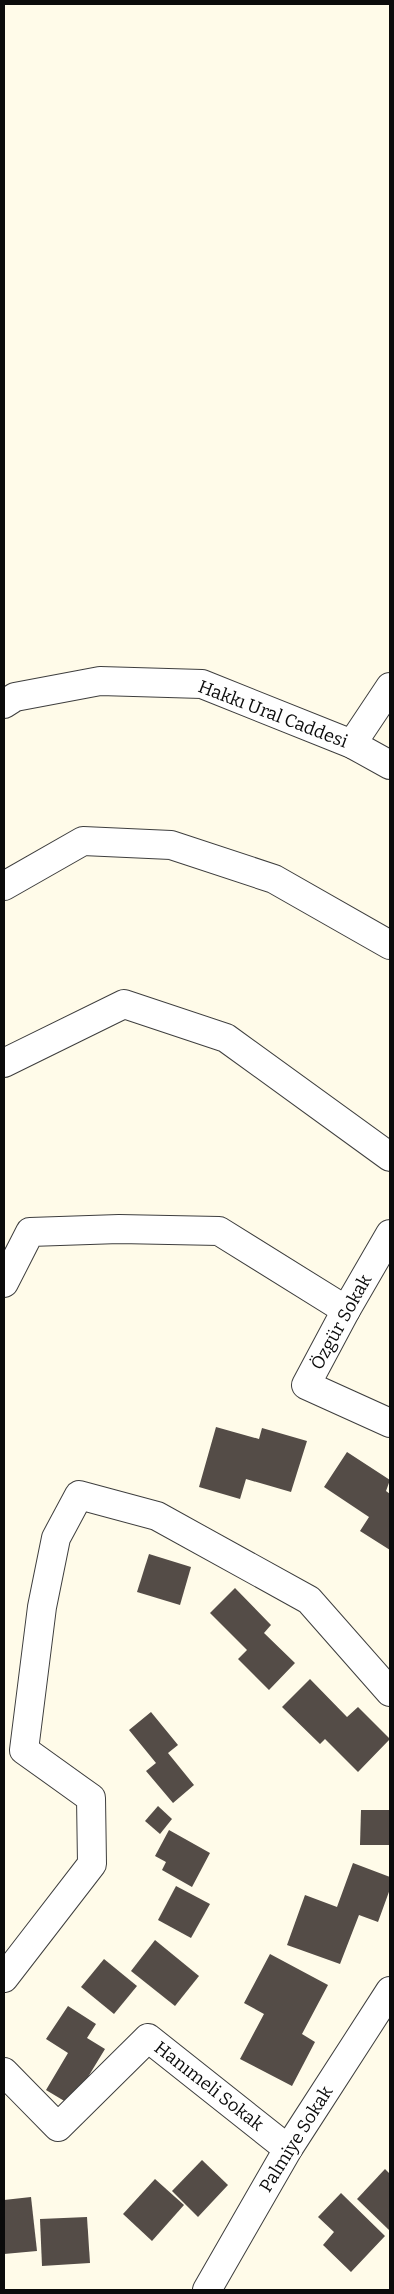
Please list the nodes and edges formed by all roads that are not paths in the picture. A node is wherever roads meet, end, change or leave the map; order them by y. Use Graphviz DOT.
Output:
graph roads {
  1 [pos="390,687"];
  2 [pos="4,704"];
  3 [pos="352,744"];
  4 [pos="390,765"];
  5 [pos="4,886"];
  6 [pos="390,945"];
  7 [pos="4,1063"];
  8 [pos="390,1157"];
  9 [pos="390,1234"];
  10 [pos="4,1283"];
  11 [pos="346,1310"];
  12 [pos="390,1424"];
  13 [pos="390,1692"];
  14 [pos="4,1978"];
  15 [pos="390,1991"];
  16 [pos="4,2072"];
  17 [pos="288,2149"];
  18 [pos="207,2290"];
  1 -- 3 [label="street"];
  2 -- 3 [label="street, Hakkı Ural Caddesi"];
  3 -- 4 [label="street, Hakkı Ural Caddesi"];
  5 -- 6 [label="street"];
  7 -- 8 [label="street"];
  9 -- 11 [label="street, Özgür Sokak"];
  10 -- 11 [label="street"];
  11 -- 12 [label="street, Özgür Sokak"];
  13 -- 14 [label="street"];
  15 -- 17 [label="street, Palmiye Sokak"];
  16 -- 17 [label="street, Hanımeli Sokak"];
  17 -- 18 [label="street, Palmiye Sokak"];
}
